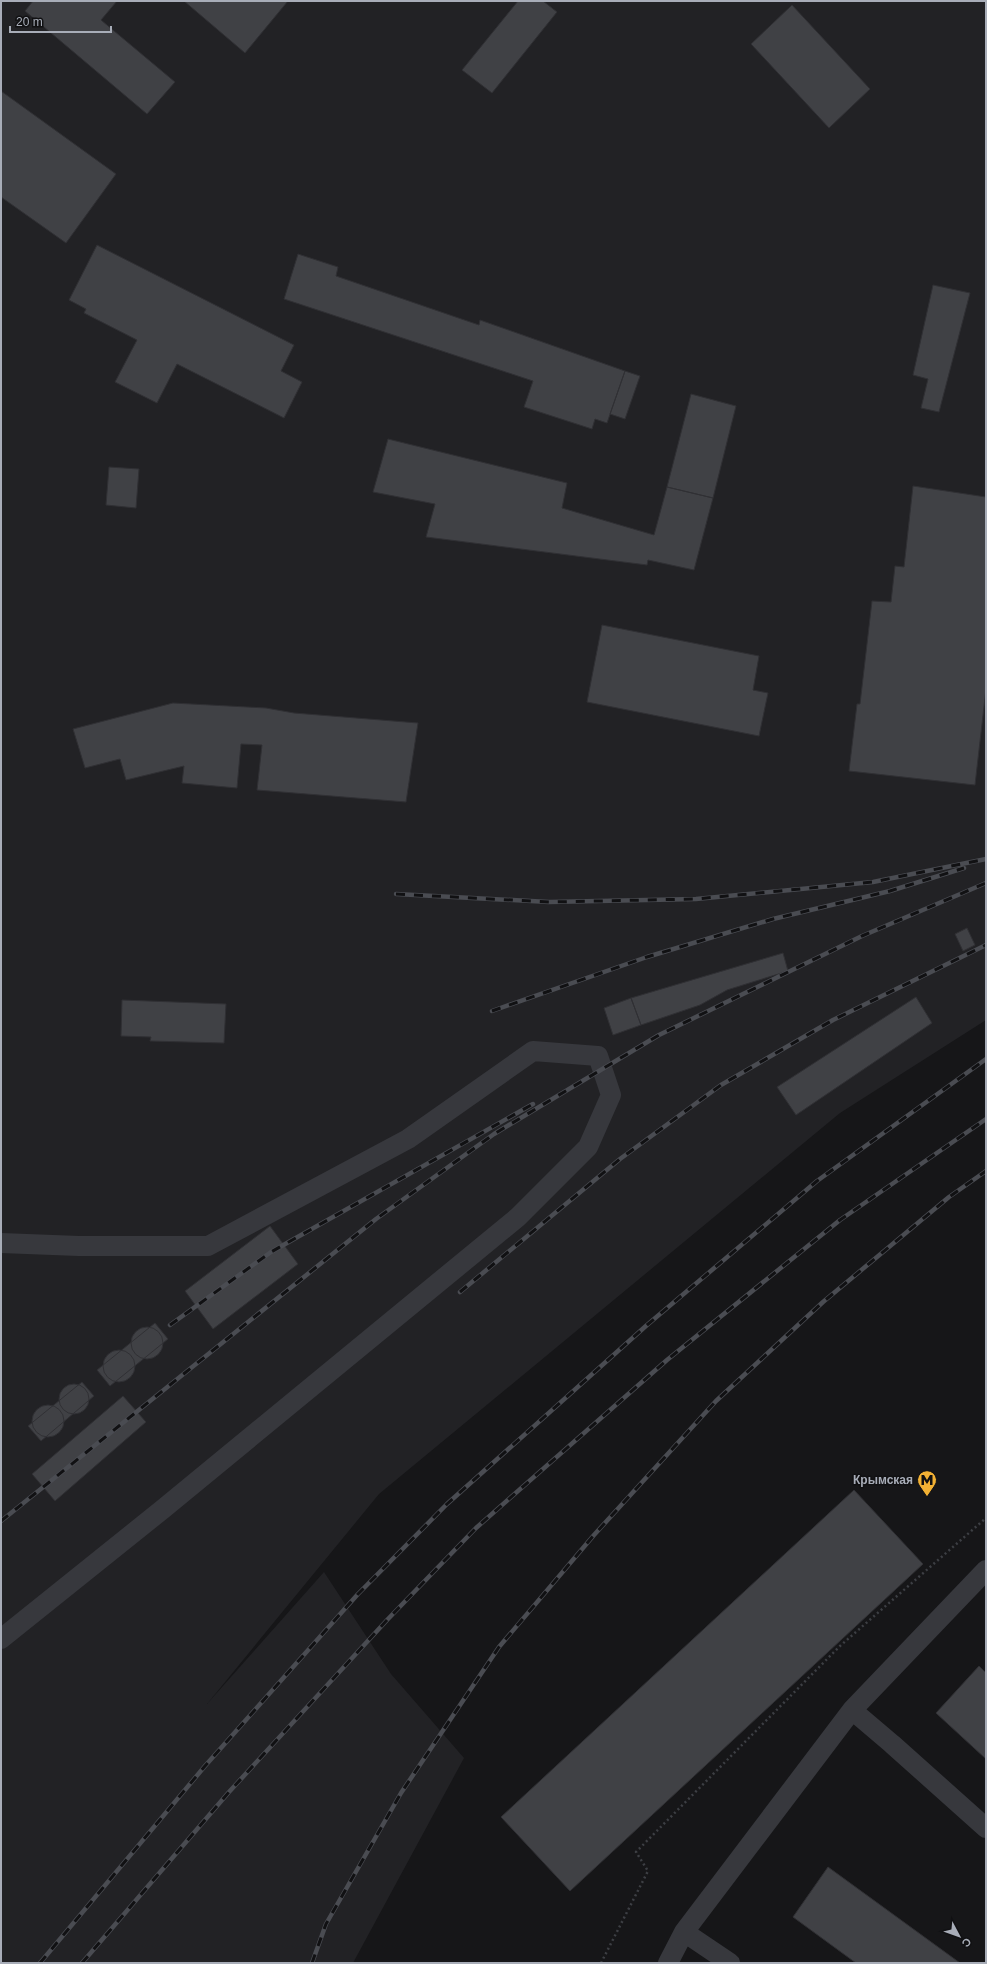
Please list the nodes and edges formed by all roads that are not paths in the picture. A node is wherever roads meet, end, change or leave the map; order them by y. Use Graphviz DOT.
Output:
graph roads {
  1 [pos="1,1243"];
  2 [pos="986,1570"];
  3 [pos="1,1639"];
  4 [pos="852,1710"];
  5 [pos="986,1828"];
  6 [pos="684,1932"];
  7 [pos="668,1963"];
  8 [pos="730,1963"];
  1 -- 3 [label="lane"];
  2 -- 4 [label="lane"];
  4 -- 5 [label="lane"];
  4 -- 6 [label="lane"];
  6 -- 7 [label="lane"];
  6 -- 8 [label="lane"];
}
